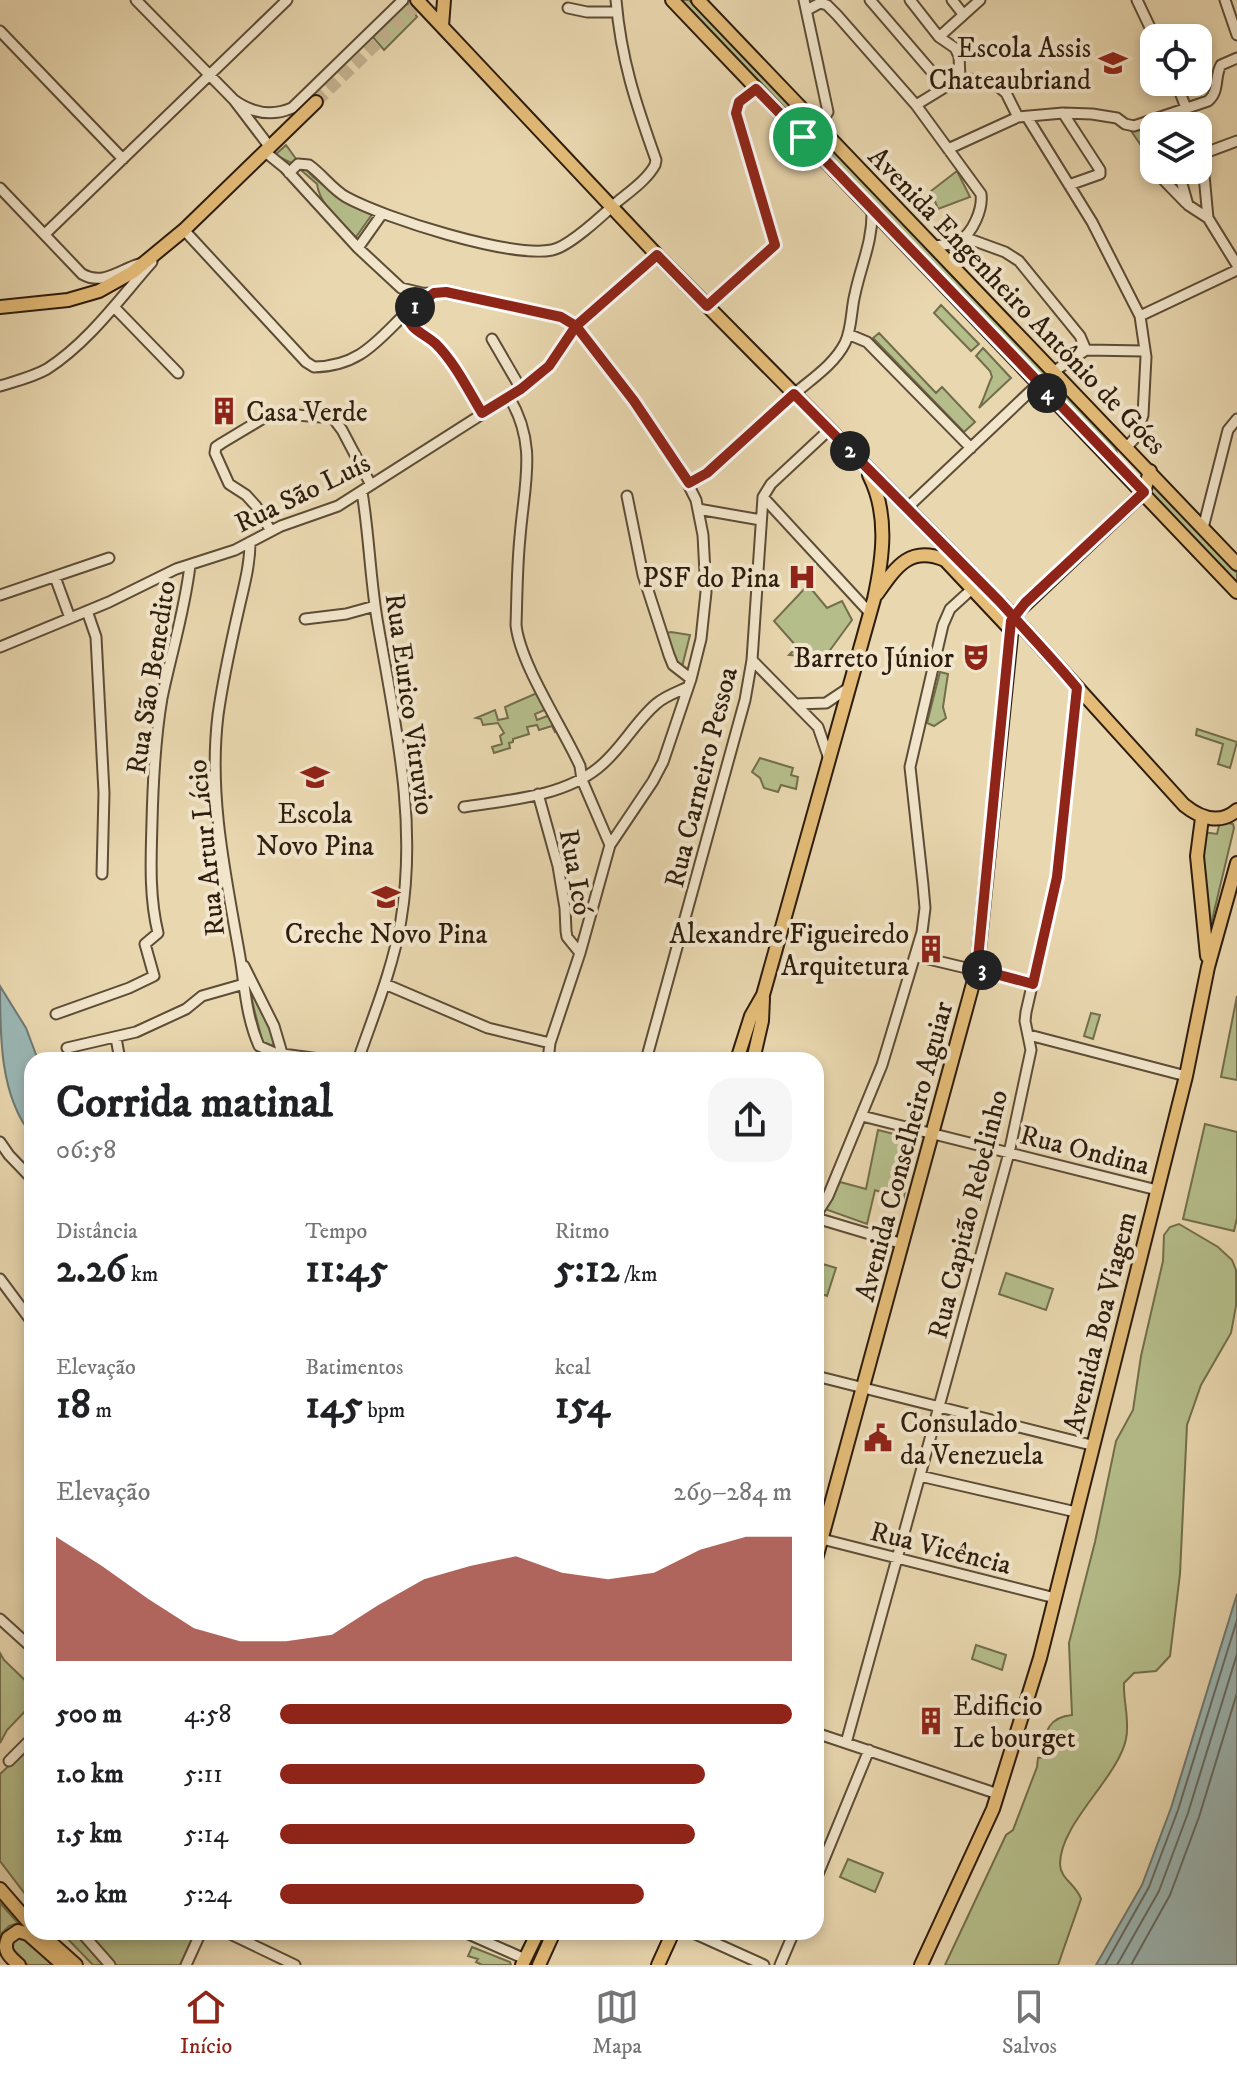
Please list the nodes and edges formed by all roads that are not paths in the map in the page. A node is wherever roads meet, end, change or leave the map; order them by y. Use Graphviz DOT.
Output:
graph roads {
  1 [pos="287,0"];
  2 [pos="403,0"];
  3 [pos="417,0"];
  4 [pos="444,0"];
  5 [pos="616,0"];
  6 [pos="672,0"];
  7 [pos="698,0"];
  8 [pos="870,0"];
  9 [pos="910,0"];
  10 [pos="952,0"];
  11 [pos="980,0"];
  12 [pos="1137,0"];
  13 [pos="1225,0"];
  14 [pos="143,2"];
  15 [pos="830,3"];
  16 [pos="806,5"];
  17 [pos="568,8"];
  18 [pos="617,12"];
  19 [pos="963,14"];
  20 [pos="1148,24"];
  21 [pos="442,26"];
  22 [pos="0,31"];
  23 [pos="1237,35"];
  24 [pos="939,37"];
  25 [pos="1237,58"];
  26 [pos="208,74"];
  27 [pos="960,78"];
  28 [pos="944,86"];
  29 [pos="756,89"];
  30 [pos="1182,96"];
  31 [pos="234,100"];
  32 [pos="316,102"];
  33 [pos="916,105"];
  34 [pos="1187,108"];
  35 [pos="1180,112"];
  36 [pos="1188,112"];
  37 [pos="1063,113"];
  38 [pos="1022,117"];
  39 [pos="1140,125"];
  40 [pos="819,127"];
  41 [pos="803,137"];
  42 [pos="1237,141"];
  43 [pos="267,148"];
  44 [pos="948,149"];
  45 [pos="1212,150"];
  46 [pos="123,159"];
  47 [pos="289,173"];
  48 [pos="1168,184"];
  49 [pos="1182,184"];
  50 [pos="1205,184"];
  51 [pos="1069,185"];
  52 [pos="0,188"];
  53 [pos="1188,205"];
  54 [pos="612,207"];
  55 [pos="872,210"];
  56 [pos="382,214"];
  57 [pos="1208,218"];
  58 [pos="184,230"];
  59 [pos="45,234"];
  60 [pos="964,237"];
  61 [pos="166,246"];
  62 [pos="933,246"];
  63 [pos="358,248"];
  64 [pos="1233,249"];
  65 [pos="657,255"];
  66 [pos="146,262"];
  67 [pos="1237,268"];
  68 [pos="434,293"];
  69 [pos="707,306"];
  70 [pos="0,307"];
  71 [pos="115,308"];
  72 [pos="406,313"];
  73 [pos="1140,316"];
  74 [pos="576,326"];
  75 [pos="848,334"];
  76 [pos="492,339"];
  77 [pos="1086,350"];
  78 [pos="1144,351"];
  79 [pos="1053,372"];
  80 [pos="178,373"];
  81 [pos="1038,384"];
  82 [pos="0,386"];
  83 [pos="521,389"];
  84 [pos="794,394"];
  85 [pos="509,397"];
  86 [pos="482,413"];
  87 [pos="1237,419"];
  88 [pos="829,430"];
  89 [pos="1127,447"];
  90 [pos="971,448"];
  91 [pos="862,463"];
  92 [pos="1150,471"];
  93 [pos="689,483"];
  94 [pos="371,485"];
  95 [pos="362,492"];
  96 [pos="1144,492"];
  97 [pos="627,496"];
  98 [pos="763,497"];
  99 [pos="907,508"];
  100 [pos="698,509"];
  101 [pos="761,520"];
  102 [pos="1203,528"];
  103 [pos="271,531"];
  104 [pos="250,542"];
  105 [pos="109,558"];
  106 [pos="1237,564"];
  107 [pos="190,565"];
  108 [pos="55,577"];
  109 [pos="973,588"];
  110 [pos="1237,592"];
  111 [pos="0,595"];
  112 [pos="874,599"];
  113 [pos="375,606"];
  114 [pos="87,611"];
  115 [pos="870,613"];
  116 [pos="70,618"];
  117 [pos="305,619"];
  118 [pos="1012,622"];
  119 [pos="0,647"];
  120 [pos="752,660"];
  121 [pos="690,683"];
  122 [pos="1077,688"];
  123 [pos="847,689"];
  124 [pos="797,704"];
  125 [pos="828,756"];
  126 [pos="582,780"];
  127 [pos="538,794"];
  128 [pos="464,807"];
  129 [pos="1237,810"];
  130 [pos="1202,818"];
  131 [pos="610,845"];
  132 [pos="1237,863"];
  133 [pos="102,874"];
  134 [pos="580,953"];
  135 [pos="916,956"];
  136 [pos="240,960"];
  137 [pos="1208,967"];
  138 [pos="977,969"];
  139 [pos="244,984"];
  140 [pos="385,984"];
  141 [pos="1033,984"];
  142 [pos="257,991"];
  143 [pos="245,995"];
  144 [pos="763,995"];
  145 [pos="56,1014"];
  146 [pos="1029,1035"];
  147 [pos="116,1038"];
  148 [pos="550,1043"];
  149 [pos="67,1048"];
  150 [pos="119,1052"];
  151 [pos="274,1052"];
  152 [pos="282,1052"];
  153 [pos="361,1052"];
  154 [pos="549,1052"];
  155 [pos="648,1052"];
  156 [pos="740,1052"];
  157 [pos="755,1052"];
  158 [pos="1186,1076"];
  159 [pos="862,1116"];
  160 [pos="933,1134"];
  161 [pos="0,1142"];
  162 [pos="1009,1153"];
  163 [pos="24,1170"];
  164 [pos="1157,1190"];
  165 [pos="824,1203"];
  166 [pos="824,1219"];
  167 [pos="903,1244"];
  168 [pos="0,1279"];
  169 [pos="24,1311"];
  170 [pos="824,1378"];
  171 [pos="861,1389"];
  172 [pos="940,1408"];
  173 [pos="1091,1445"];
  174 [pos="920,1476"];
  175 [pos="1076,1512"];
  176 [pos="824,1517"];
  177 [pos="824,1540"];
  178 [pos="898,1558"];
  179 [pos="1055,1598"];
  180 [pos="1,1621"];
  181 [pos="24,1641"];
  182 [pos="824,1736"];
  183 [pos="846,1743"];
  184 [pos="24,1746"];
  185 [pos="869,1750"];
  186 [pos="9,1761"];
  187 [pos="998,1794"];
  188 [pos="824,1860"];
  189 [pos="0,1889"];
  190 [pos="24,1917"];
  191 [pos="24,1933"];
  192 [pos="35,1940"];
  193 [pos="48,1940"];
  194 [pos="88,1940"];
  195 [pos="197,1940"];
  196 [pos="243,1940"];
  197 [pos="480,1940"];
  198 [pos="534,1940"];
  199 [pos="550,1940"];
  200 [pos="669,1940"];
  201 [pos="709,1940"];
  202 [pos="791,1940"];
  203 [pos="0,1955"];
  204 [pos="524,1962"];
  205 [pos="10,1965"];
  206 [pos="19,1965"];
  207 [pos="63,1965"];
  208 [pos="76,1965"];
  209 [pos="110,1965"];
  210 [pos="186,1965"];
  211 [pos="295,1965"];
  212 [pos="539,1965"];
  213 [pos="658,1965"];
  214 [pos="764,1965"];
  215 [pos="780,1965"];
  216 [pos="921,1965"];
  1 -- 26 [label="street"];
  2 -- 31 [label="street"];
  3 -- 21 [label="main road"];
  4 -- 21 [label="main road"];
  5 -- 18 [label="street"];
  6 -- 29 [label="main road, Avenida Engenheiro Antônio de Góes"];
  7 -- 40 [label="main road, Avenida Engenheiro Antônio de Góes"];
  8 -- 28 [label="street"];
  9 -- 24 [label="street"];
  10 -- 19 [label="street"];
  11 -- 19 [label="street"];
  12 -- 20 [label="street"];
  13 -- 23 [label="street"];
  14 -- 26 [label="street"];
  15 -- 16 [label="street"];
  15 -- 33 [label="street"];
  16 -- 40 [label="street"];
  17 -- 18 [label="street"];
  18 -- 54 [label="street"];
  19 -- 24 [label="street"];
  21 -- 54 [label="main road"];
  22 -- 46 [label="street"];
  24 -- 27 [label="street"];
  25 -- 34 [label="street"];
  26 -- 31 [label="street"];
  26 -- 46 [label="street"];
  27 -- 28 [label="street"];
  27 -- 38 [label="street"];
  28 -- 33 [label="street"];
  29 -- 41 [label="main road, Avenida Engenheiro Antônio de Góes"];
  29 -- 69 [label="street"];
  30 -- 34 [label="street"];
  31 -- 43 [label="street"];
  32 -- 43 [label="main road"];
  33 -- 44 [label="street"];
  34 -- 35 [label="street"];
  34 -- 36 [label="street"];
  37 -- 38 [label="street"];
  37 -- 39 [label="street"];
  37 -- 51 [label="street"];
  38 -- 44 [label="street"];
  38 -- 51 [label="street"];
  40 -- 41 [label="street"];
  40 -- 62 [label="main road, Avenida Engenheiro Antônio de Góes"];
  41 -- 55 [label="main road, Avenida Engenheiro Antônio de Góes"];
  42 -- 45 [label="street"];
  43 -- 47 [label="street"];
  43 -- 58 [label="main road"];
  44 -- 60 [label="street"];
  46 -- 59 [label="street"];
  47 -- 56 [label="street"];
  47 -- 63 [label="street"];
  48 -- 53 [label="street"];
  49 -- 53 [label="street"];
  50 -- 57 [label="street"];
  51 -- 73 [label="street"];
  52 -- 59 [label="street"];
  53 -- 57 [label="street"];
  54 -- 56 [label="street"];
  54 -- 65 [label="main road"];
  55 -- 75 [label="street"];
  55 -- 81 [label="main road, Avenida Engenheiro Antônio de Góes"];
  56 -- 63 [label="street"];
  57 -- 64 [label="street"];
  58 -- 61 [label="main road"];
  58 -- 72 [label="street"];
  59 -- 66 [label="street"];
  60 -- 62 [label="street"];
  60 -- 77 [label="street"];
  61 -- 66 [label="main road"];
  61 -- 71 [label="street"];
  62 -- 79 [label="main road, Avenida Engenheiro Antônio de Góes"];
  63 -- 68 [label="street"];
  64 -- 67 [label="street"];
  65 -- 69 [label="main road"];
  65 -- 74 [label="street, Rua São Luís"];
  66 -- 70 [label="main road"];
  67 -- 73 [label="street"];
  68 -- 72 [label="street"];
  68 -- 74 [label="street"];
  69 -- 84 [label="main road"];
  71 -- 80 [label="street"];
  71 -- 82 [label="street"];
  72 -- 86 [label="street"];
  73 -- 78 [label="street"];
  74 -- 83 [label="street, Rua São Luís"];
  74 -- 93 [label="street"];
  75 -- 84 [label="street"];
  75 -- 90 [label="street"];
  76 -- 83 [label="street"];
  77 -- 78 [label="street"];
  77 -- 79 [label="street"];
  78 -- 89 [label="street"];
  79 -- 89 [label="main road, Avenida Engenheiro Antônio de Góes"];
  81 -- 90 [label="street"];
  81 -- 96 [label="main road, Avenida Engenheiro Antônio de Góes"];
  83 -- 85 [label="street, Rua São Luís"];
  84 -- 88 [label="main road"];
  84 -- 93 [label="street"];
  85 -- 86 [label="street, Rua São Luís"];
  85 -- 126 [label="street"];
  86 -- 94 [label="street, Rua São Luís"];
  87 -- 102 [label="street"];
  88 -- 91 [label="main road"];
  88 -- 98 [label="street"];
  89 -- 92 [label="main road, Avenida Engenheiro Antônio de Góes"];
  90 -- 99 [label="street"];
  91 -- 99 [label="main road"];
  91 -- 112 [label="main road"];
  92 -- 96 [label="main road"];
  92 -- 102 [label="main road, Avenida Engenheiro Antônio de Góes"];
  93 -- 100 [label="street"];
  94 -- 95 [label="street, Rua São Luís"];
  94 -- 103 [label="street"];
  95 -- 103 [label="street, Rua São Luís"];
  95 -- 113 [label="street, Rua Eurico Vitruvio"];
  96 -- 110 [label="main road, Avenida Engenheiro Antônio de Góes"];
  96 -- 118 [label="main road"];
  97 -- 121 [label="street"];
  98 -- 101 [label="street, Rua Carneiro Pessoa"];
  98 -- 115 [label="street"];
  99 -- 118 [label="main road"];
  100 -- 101 [label="street"];
  100 -- 121 [label="street"];
  101 -- 120 [label="street, Rua Carneiro Pessoa"];
  102 -- 106 [label="main road, Avenida Engenheiro Antônio de Góes"];
  103 -- 104 [label="street, Rua São Luís"];
  104 -- 107 [label="street, Rua São Luís"];
  104 -- 136 [label="street, Rua Artur Lício"];
  105 -- 108 [label="street"];
  107 -- 114 [label="street, Rua São Luís"];
  107 -- 145 [label="street, Rua São Benedito"];
  108 -- 111 [label="street"];
  108 -- 116 [label="street"];
  109 -- 112 [label="main road"];
  109 -- 118 [label="main road"];
  109 -- 135 [label="street"];
  112 -- 115 [label="main road"];
  113 -- 117 [label="street"];
  113 -- 140 [label="street, Rua Eurico Vitruvio"];
  114 -- 116 [label="street, Rua São Luís"];
  114 -- 133 [label="street"];
  115 -- 123 [label="main road"];
  116 -- 119 [label="street, Rua São Luís"];
  118 -- 122 [label="main road"];
  118 -- 138 [label="main road, Avenida Conselheiro Aguiar"];
  120 -- 124 [label="street"];
  120 -- 155 [label="street, Rua Carneiro Pessoa"];
  121 -- 126 [label="street"];
  121 -- 131 [label="street"];
  122 -- 130 [label="main road"];
  122 -- 141 [label="street, Rua Capitão Rebelinho"];
  123 -- 124 [label="street"];
  123 -- 125 [label="main road"];
  124 -- 125 [label="street"];
  125 -- 144 [label="main road"];
  126 -- 127 [label="street"];
  126 -- 131 [label="street"];
  127 -- 128 [label="street"];
  127 -- 134 [label="street, Rua Icó"];
  129 -- 130 [label="main road"];
  130 -- 137 [label="main road"];
  131 -- 134 [label="street"];
  132 -- 137 [label="main road, Avenida Boa Viagem"];
  134 -- 148 [label="street"];
  135 -- 138 [label="street"];
  135 -- 159 [label="street"];
  136 -- 139 [label="street, Rua Artur Lício"];
  136 -- 142 [label="street, Rua Artur Lício"];
  137 -- 158 [label="main road, Avenida Boa Viagem"];
  138 -- 141 [label="street"];
  138 -- 160 [label="main road, Avenida Conselheiro Aguiar"];
  139 -- 143 [label="street, Rua Artur Lício"];
  139 -- 147 [label="street"];
  140 -- 148 [label="street"];
  140 -- 153 [label="street, Rua Eurico Vitruvio"];
  141 -- 146 [label="street, Rua Capitão Rebelinho"];
  142 -- 143 [label="street"];
  142 -- 152 [label="street, Rua Artur Lício"];
  143 -- 151 [label="street, Rua Artur Lício"];
  144 -- 156 [label="main road"];
  144 -- 157 [label="main road"];
  146 -- 158 [label="street"];
  146 -- 162 [label="street, Rua Capitão Rebelinho"];
  147 -- 149 [label="street"];
  147 -- 150 [label="street"];
  148 -- 154 [label="street"];
  158 -- 164 [label="main road, Avenida Boa Viagem"];
  159 -- 160 [label="street, Rua Ondina"];
  159 -- 165 [label="street"];
  160 -- 162 [label="street, Rua Ondina"];
  160 -- 167 [label="main road, Avenida Conselheiro Aguiar"];
  161 -- 163 [label="street"];
  162 -- 164 [label="street, Rua Ondina"];
  162 -- 172 [label="street, Rua Capitão Rebelinho"];
  164 -- 173 [label="main road, Avenida Boa Viagem"];
  166 -- 167 [label="street"];
  167 -- 171 [label="main road, Avenida Conselheiro Aguiar"];
  168 -- 169 [label="street"];
  170 -- 171 [label="street"];
  171 -- 172 [label="street"];
  171 -- 176 [label="main road, Avenida Conselheiro Aguiar"];
  172 -- 173 [label="street"];
  172 -- 174 [label="street, Rua Capitão Rebelinho"];
  173 -- 175 [label="main road, Avenida Boa Viagem"];
  174 -- 175 [label="street"];
  174 -- 178 [label="street, Rua Capitão Rebelinho"];
  175 -- 179 [label="main road, Avenida Boa Viagem"];
  177 -- 178 [label="street, Rua Vicência"];
  178 -- 179 [label="street, Rua Vicência"];
  178 -- 183 [label="street, Rua Capitão Rebelinho"];
  179 -- 187 [label="main road, Avenida Boa Viagem"];
  180 -- 181 [label="street"];
  182 -- 183 [label="street"];
  183 -- 185 [label="street"];
  184 -- 186 [label="street"];
  185 -- 187 [label="street"];
  185 -- 188 [label="street"];
  187 -- 216 [label="main road, Avenida Boa Viagem"];
  189 -- 190 [label="main road"];
  191 -- 206 [label="main road"];
  192 -- 207 [label="main road"];
  193 -- 208 [label="main road"];
  194 -- 209 [label="street"];
  195 -- 210 [label="street"];
  196 -- 211 [label="street"];
  197 -- 204 [label="street"];
  198 -- 204 [label="main road"];
  199 -- 212 [label="main road"];
  200 -- 213 [label="main road"];
  201 -- 214 [label="street"];
  202 -- 215 [label="street"];
  203 -- 205 [label="main road"];
}
